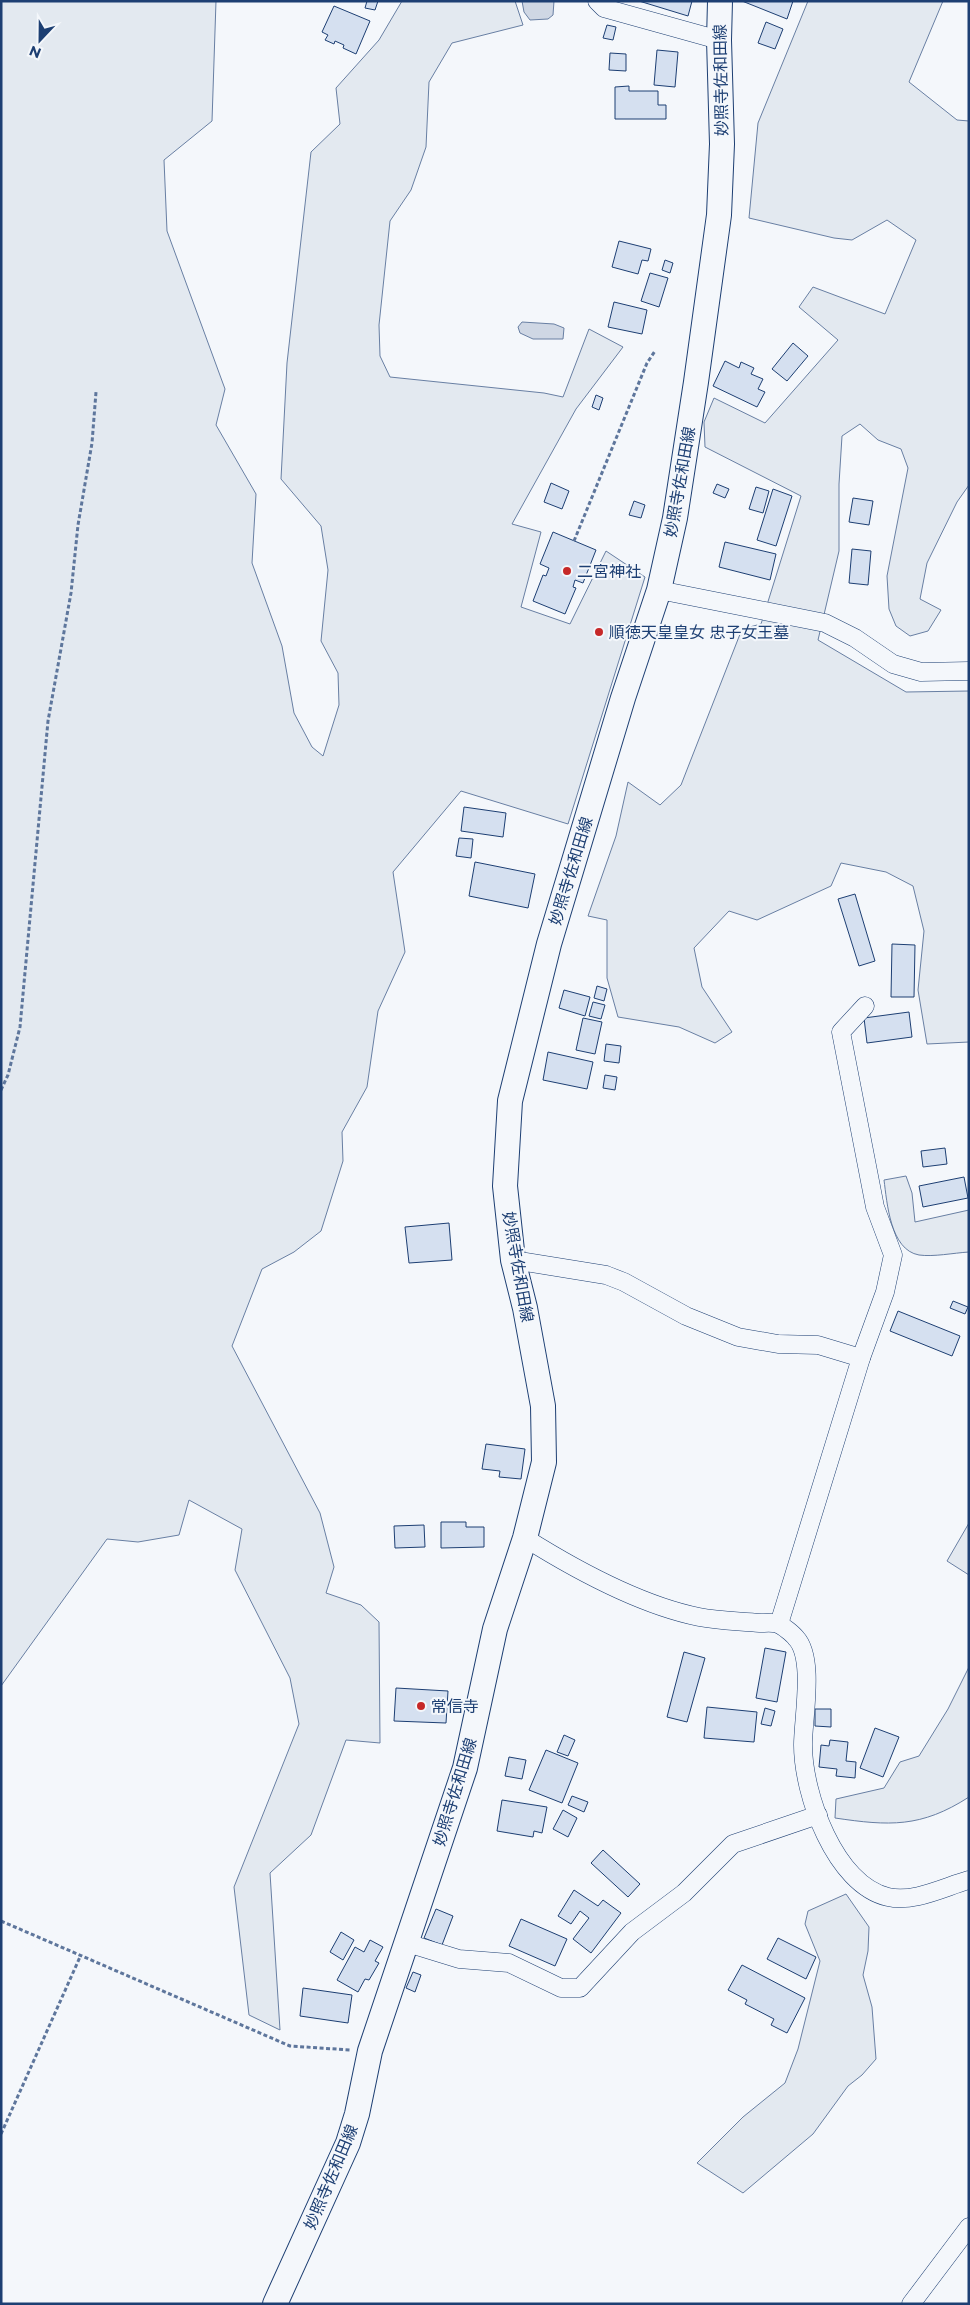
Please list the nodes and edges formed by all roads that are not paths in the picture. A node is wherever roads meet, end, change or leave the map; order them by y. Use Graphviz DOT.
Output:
graph roads {
  1 [pos="597,1"];
  2 [pos="720,1"];
  3 [pos="719,40"];
  4 [pos="659,590"];
  5 [pos="969,671"];
  6 [pos="864,1006"];
  7 [pos="513,1260"];
  8 [pos="861,1358"];
  9 [pos="525,1538"];
  10 [pos="779,1624"];
  11 [pos="818,1815"];
  12 [pos="969,1880"];
  13 [pos="407,1943"];
  14 [pos="969,2227"];
  15 [pos="275,2304"];
  16 [pos="911,2304"];
  1 -- 3 [label="street"];
  2 -- 3 [label="main road, 妙照寺佐和田線"];
  3 -- 4 [label="main road, 妙照寺佐和田線"];
  4 -- 5 [label="street"];
  4 -- 7 [label="main road, 妙照寺佐和田線"];
  6 -- 8 [label="street"];
  7 -- 8 [label="street"];
  7 -- 9 [label="main road, 妙照寺佐和田線"];
  8 -- 10 [label="street"];
  9 -- 10 [label="street"];
  9 -- 13 [label="main road, 妙照寺佐和田線"];
  10 -- 11 [label="street"];
  11 -- 12 [label="street"];
  11 -- 13 [label="street"];
  13 -- 15 [label="main road, 妙照寺佐和田線"];
  14 -- 16 [label="street"];
}
